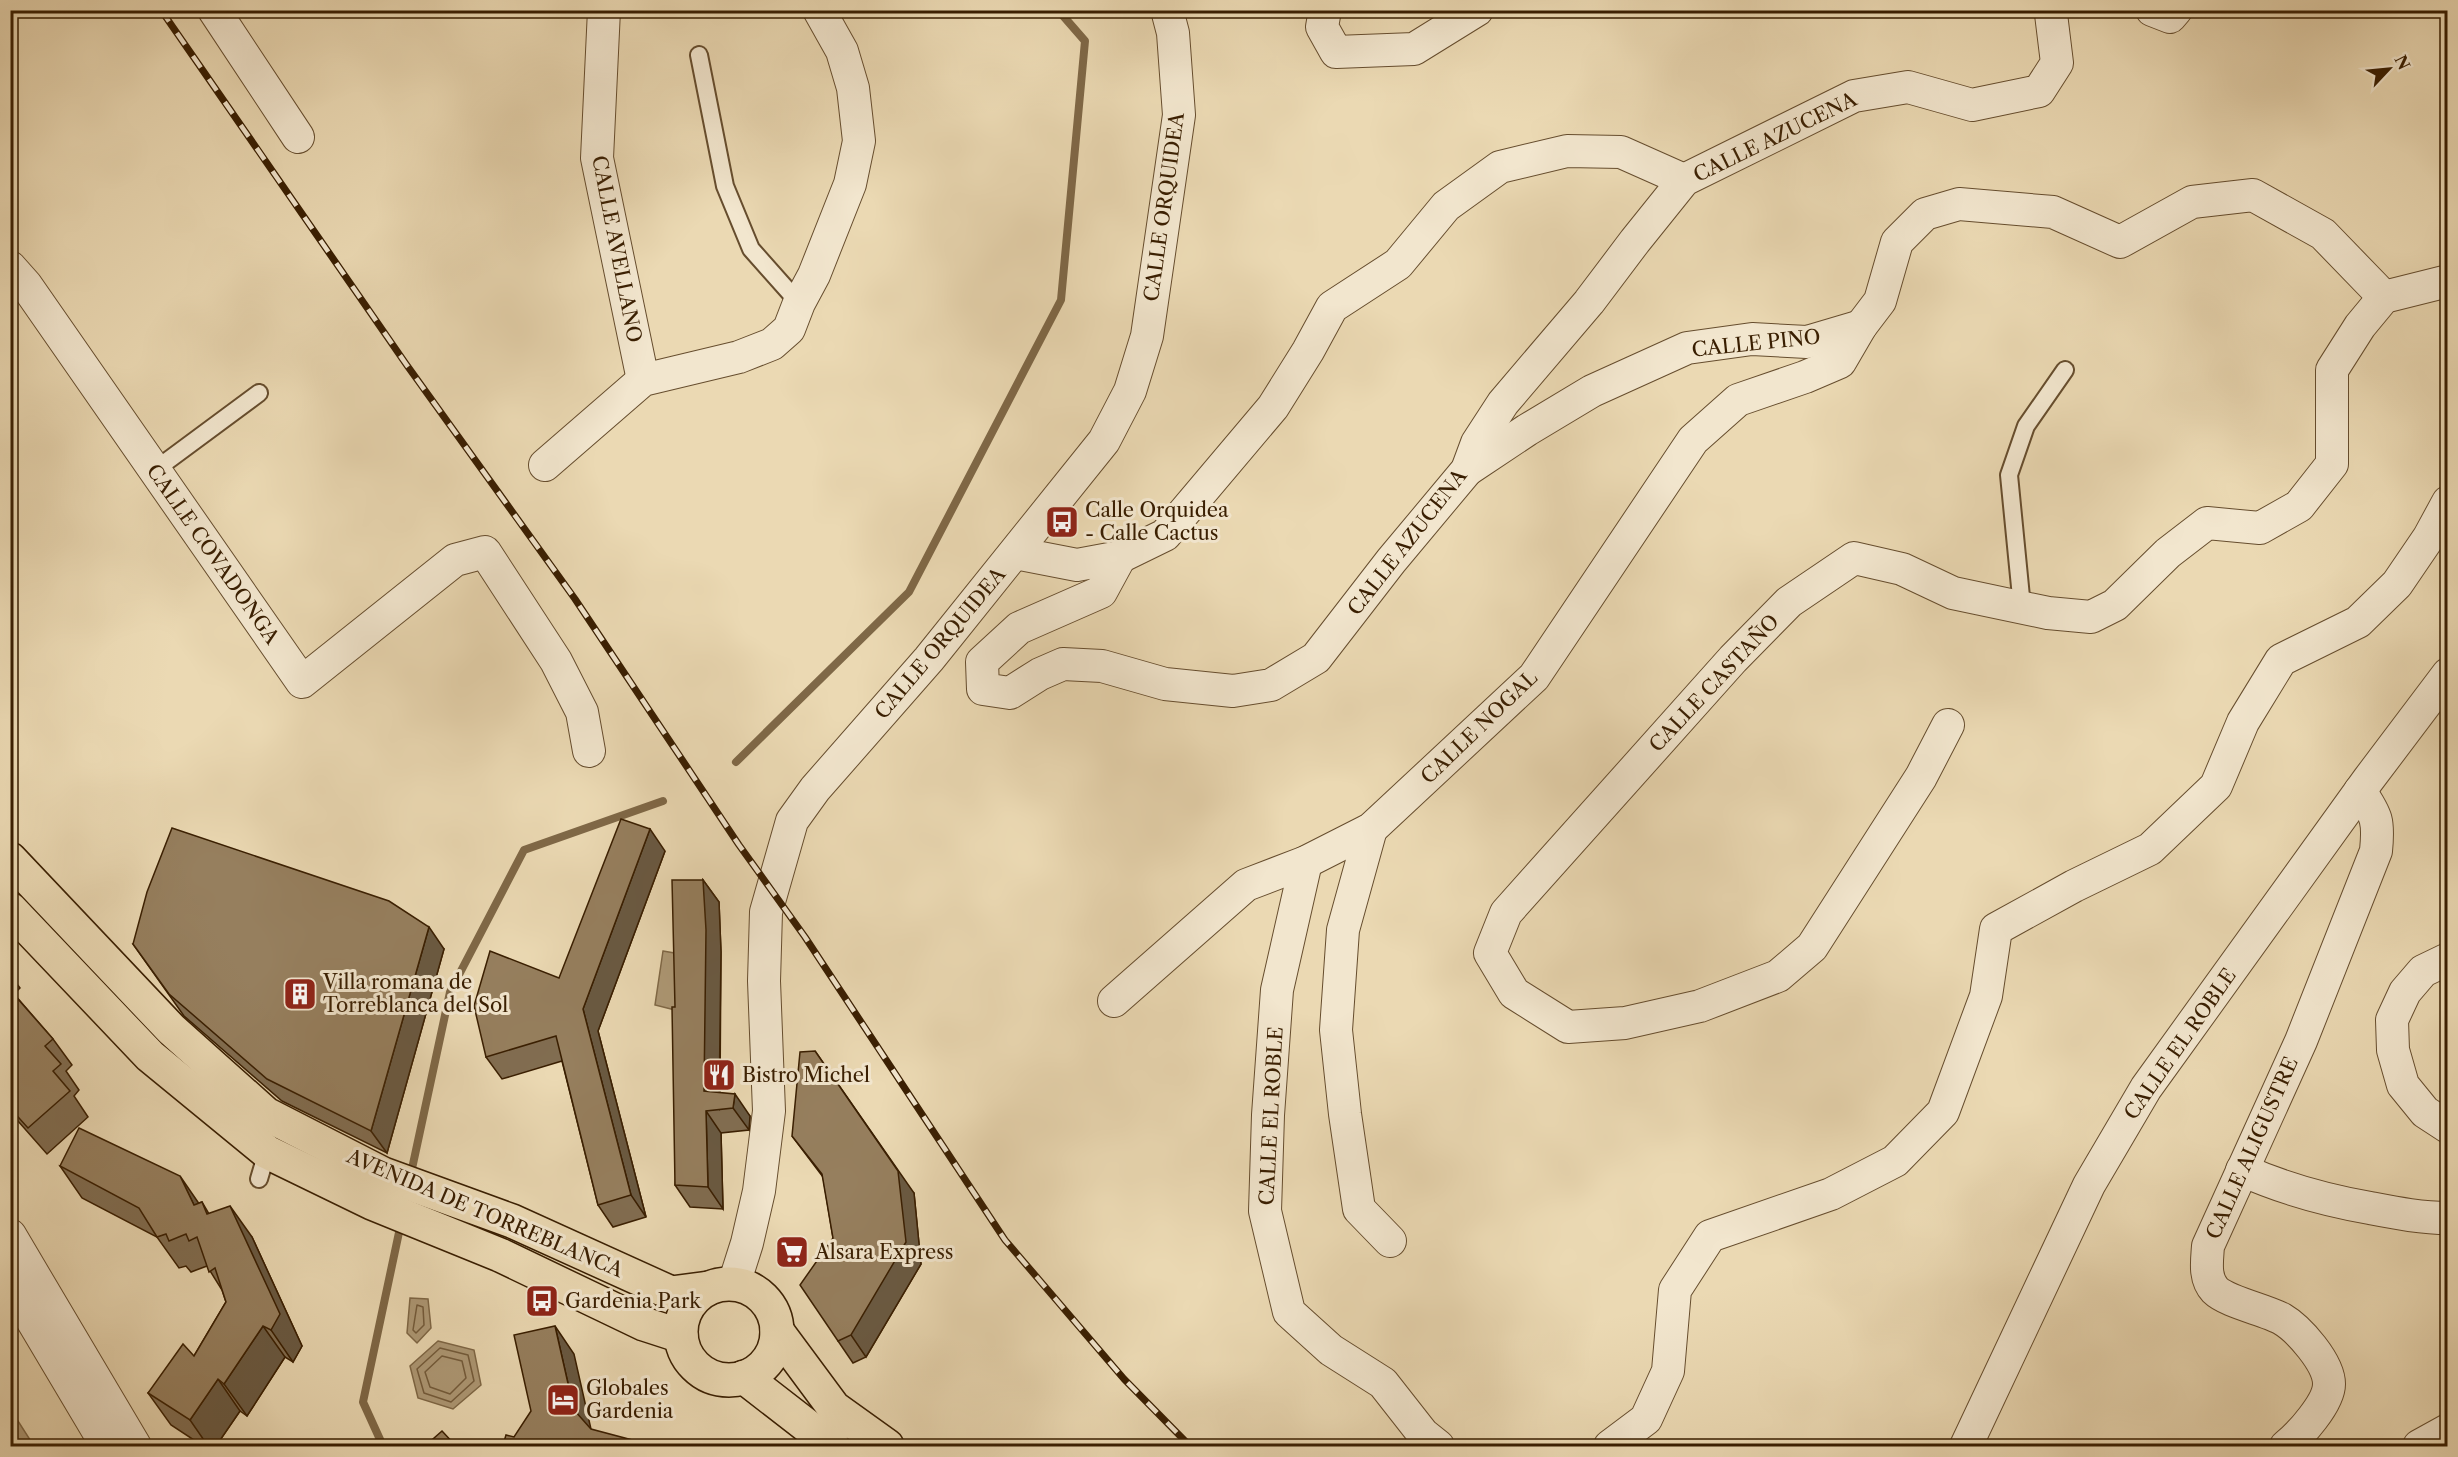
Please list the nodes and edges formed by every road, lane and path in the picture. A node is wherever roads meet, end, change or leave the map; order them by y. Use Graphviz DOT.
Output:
graph roads {
  1 [pos="214,10"];
  2 [pos="604,10"];
  3 [pos="819,10"];
  4 [pos="1167,10"];
  5 [pos="1325,10"];
  6 [pos="1477,10"];
  7 [pos="2052,10"];
  8 [pos="2152,10"];
  9 [pos="2176,10"];
  10 [pos="699,55"];
  11 [pos="298,137"];
  12 [pos="1684,180"];
  13 [pos="10,267"];
  14 [pos="2448,281"];
  15 [pos="2384,297"];
  16 [pos="799,303"];
  17 [pos="1861,326"];
  18 [pos="2065,370"];
  19 [pos="643,380"];
  20 [pos="259,393"];
  21 [pos="545,465"];
  22 [pos="155,470"];
  23 [pos="1467,470"];
  24 [pos="2448,502"];
  25 [pos="1015,553"];
  26 [pos="1120,557"];
  27 [pos="2022,607"];
  28 [pos="2448,674"];
  29 [pos="1948,725"];
  30 [pos="590,751"];
  31 [pos="2360,791"];
  32 [pos="1371,829"];
  33 [pos="10,859"];
  34 [pos="1306,862"];
  35 [pos="10,909"];
  36 [pos="2448,959"];
  37 [pos="1114,1001"];
  38 [pos="2448,1127"];
  39 [pos="2242,1170"];
  40 [pos="377,1188"];
  41 [pos="2448,1218"];
  42 [pos="10,1235"];
  43 [pos="1390,1241"];
  44 [pos="10,1283"];
  45 [pos="722,1286"];
  46 [pos="777,1331"];
  47 [pos="681,1336"];
  48 [pos="744,1377"];
  49 [pos="2448,1430"];
  50 [pos="106,1446"];
  51 [pos="135,1446"];
  52 [pos="833,1446"];
  53 [pos="887,1446"];
  54 [pos="1438,1446"];
  55 [pos="1610,1446"];
  56 [pos="1966,1446"];
  57 [pos="2286,1446"];
  58 [pos="2419,1446"];
  1 -- 11 [label="street"];
  2 -- 19 [label="street, CALLE AVELLANO"];
  3 -- 16 [label="street"];
  4 -- 25 [label="street, CALLE ORQUIDEA"];
  5 -- 6 [label="street"];
  7 -- 12 [label="street, CALLE AZUCENA"];
  8 -- 9 [label="street"];
  10 -- 16 [label="lane"];
  12 -- 23 [label="street, CALLE AZUCENA"];
  12 -- 26 [label="street"];
  13 -- 22 [label="street, CALLE COVADONGA"];
  14 -- 15 [label="street"];
  15 -- 17 [label="street"];
  15 -- 27 [label="street, CALLE CASTAÑO"];
  16 -- 19 [label="street"];
  17 -- 23 [label="street, CALLE PINO"];
  17 -- 32 [label="street, CALLE NOGAL"];
  18 -- 27 [label="lane"];
  19 -- 21 [label="street"];
  20 -- 22 [label="lane"];
  22 -- 30 [label="street, CALLE COVADONGA"];
  23 -- 26 [label="street, CALLE AZUCENA"];
  24 -- 55 [label="street"];
  25 -- 26 [label="street"];
  25 -- 45 [label="street, CALLE ORQUIDEA"];
  27 -- 29 [label="street, CALLE CASTAÑO"];
  28 -- 31 [label="street, CALLE EL ROBLE"];
  31 -- 39 [label="street, CALLE ALIGUSTRE"];
  31 -- 56 [label="street, CALLE EL ROBLE"];
  32 -- 34 [label="street, CALLE NOGAL"];
  32 -- 43 [label="street"];
  33 -- 40 [label="main road, AVENIDA DE TORREBLANCA"];
  34 -- 37 [label="street, CALLE NOGAL"];
  34 -- 54 [label="street, CALLE EL ROBLE"];
  35 -- 40 [label="main road, AVENIDA DE TORREBLANCA"];
  36 -- 38 [label="street"];
  39 -- 41 [label="street"];
  39 -- 57 [label="street, CALLE ALIGUSTRE"];
  40 -- 45 [label="main road, AVENIDA DE TORREBLANCA"];
  40 -- 47 [label="main road, AVENIDA DE TORREBLANCA"];
  42 -- 51 [label="street"];
  44 -- 50 [label="street"];
  45 -- 46 [label="main road"];
  45 -- 47 [label="main road"];
  46 -- 48 [label="main road"];
  46 -- 53 [label="main road"];
  47 -- 48 [label="main road"];
  48 -- 52 [label="main road"];
  49 -- 58 [label="street"];
}
